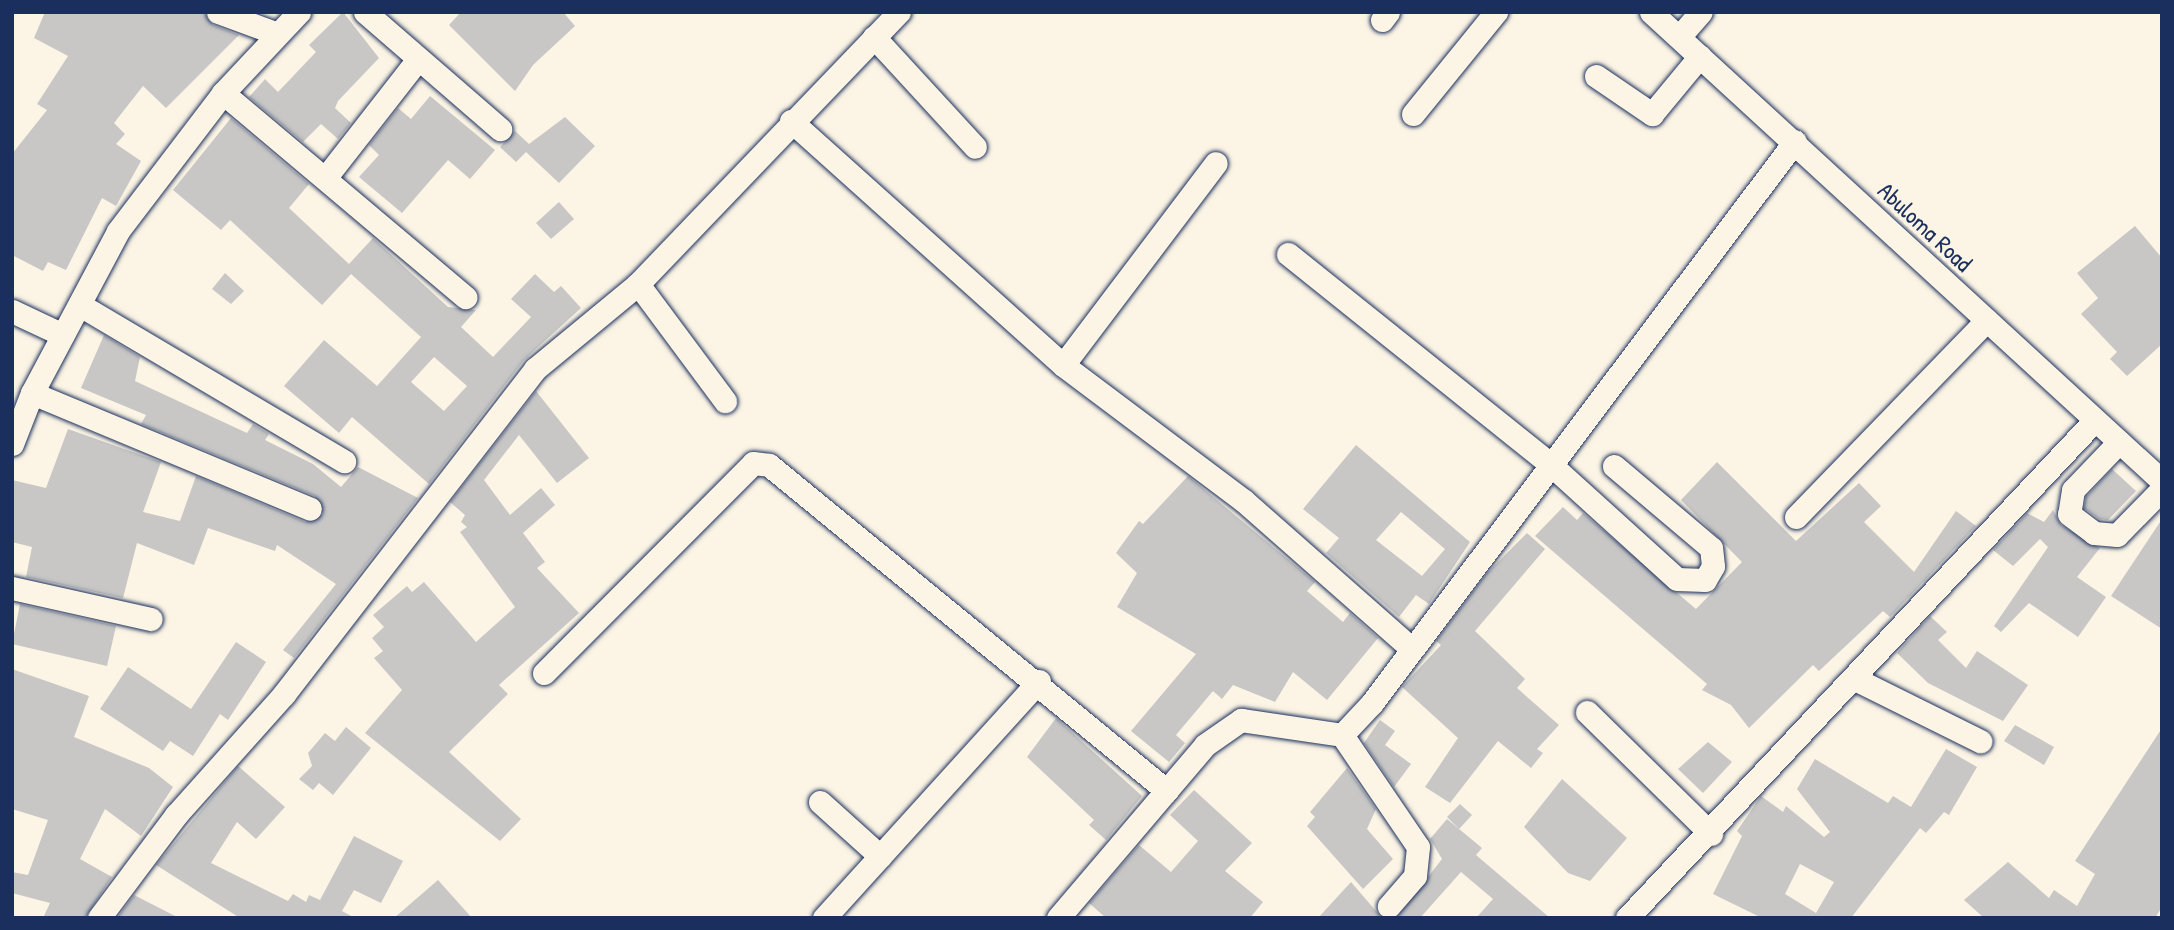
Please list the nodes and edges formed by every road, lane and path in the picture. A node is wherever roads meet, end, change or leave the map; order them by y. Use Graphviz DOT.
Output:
graph roads {
  1 [pos="218,12"];
  2 [pos="299,12"];
  3 [pos="365,12"];
  4 [pos="899,12"];
  5 [pos="1496,12"];
  6 [pos="1651,12"];
  7 [pos="1701,12"];
  8 [pos="275,33"];
  9 [pos="874,37"];
  10 [pos="1679,37"];
  11 [pos="1700,56"];
  12 [pos="416,62"];
  13 [pos="1596,76"];
  14 [pos="223,93"];
  15 [pos="1413,114"];
  16 [pos="791,121"];
  17 [pos="500,129"];
  18 [pos="1795,141"];
  19 [pos="975,147"];
  20 [pos="1216,163"];
  21 [pos="326,177"];
  22 [pos="1288,254"];
  23 [pos="638,284"];
  24 [pos="465,297"];
  25 [pos="80,305"];
  26 [pos="12,311"];
  27 [pos="1987,320"];
  28 [pos="63,335"];
  29 [pos="1063,365"];
  30 [pos="32,393"];
  31 [pos="725,401"];
  32 [pos="2095,420"];
  33 [pos="2119,442"];
  34 [pos="12,444"];
  35 [pos="344,461"];
  36 [pos="1550,464"];
  37 [pos="1614,466"];
  38 [pos="2162,481"];
  39 [pos="2162,489"];
  40 [pos="310,509"];
  41 [pos="1796,517"];
  42 [pos="12,588"];
  43 [pos="151,619"];
  44 [pos="1412,649"];
  45 [pos="544,673"];
  46 [pos="1855,679"];
  47 [pos="1039,681"];
  48 [pos="1587,712"];
  49 [pos="1342,735"];
  50 [pos="1980,741"];
  51 [pos="1167,791"];
  52 [pos="820,802"];
  53 [pos="1711,834"];
  54 [pos="880,856"];
  55 [pos="1389,906"];
  56 [pos="99,918"];
  57 [pos="824,918"];
  58 [pos="1058,918"];
  59 [pos="1627,918"];
  1 -- 8 [label="street"];
  2 -- 8 [label="street"];
  3 -- 12 [label="street"];
  4 -- 9 [label="street"];
  5 -- 15 [label="street"];
  6 -- 10 [label="street, Abuloma Road"];
  7 -- 10 [label="street"];
  8 -- 14 [label="street"];
  9 -- 16 [label="street"];
  9 -- 19 [label="street"];
  10 -- 11 [label="street, Abuloma Road"];
  11 -- 13 [label="street"];
  11 -- 18 [label="street, Abuloma Road"];
  12 -- 17 [label="street"];
  12 -- 21 [label="street"];
  14 -- 21 [label="street"];
  14 -- 25 [label="street"];
  16 -- 23 [label="street"];
  16 -- 29 [label="street"];
  18 -- 27 [label="street, Abuloma Road"];
  18 -- 36 [label="street"];
  20 -- 29 [label="street"];
  21 -- 24 [label="street"];
  22 -- 36 [label="street"];
  23 -- 31 [label="street"];
  23 -- 56 [label="street"];
  25 -- 28 [label="street"];
  25 -- 35 [label="street"];
  26 -- 28 [label="street"];
  27 -- 32 [label="street, Abuloma Road"];
  27 -- 41 [label="street"];
  28 -- 30 [label="street"];
  29 -- 44 [label="street"];
  30 -- 34 [label="street"];
  30 -- 40 [label="street"];
  32 -- 33 [label="street, Abuloma Road"];
  32 -- 46 [label="street"];
  33 -- 38 [label="street, Abuloma Road"];
  33 -- 39 [label="street"];
  36 -- 37 [label="street"];
  36 -- 44 [label="street"];
  42 -- 43 [label="street"];
  44 -- 49 [label="street"];
  45 -- 47 [label="street"];
  46 -- 50 [label="street"];
  46 -- 53 [label="street"];
  47 -- 51 [label="street"];
  47 -- 54 [label="street"];
  48 -- 53 [label="street"];
  49 -- 51 [label="street"];
  49 -- 55 [label="street"];
  51 -- 58 [label="street"];
  52 -- 54 [label="street"];
  53 -- 59 [label="street"];
  54 -- 57 [label="street"];
}
